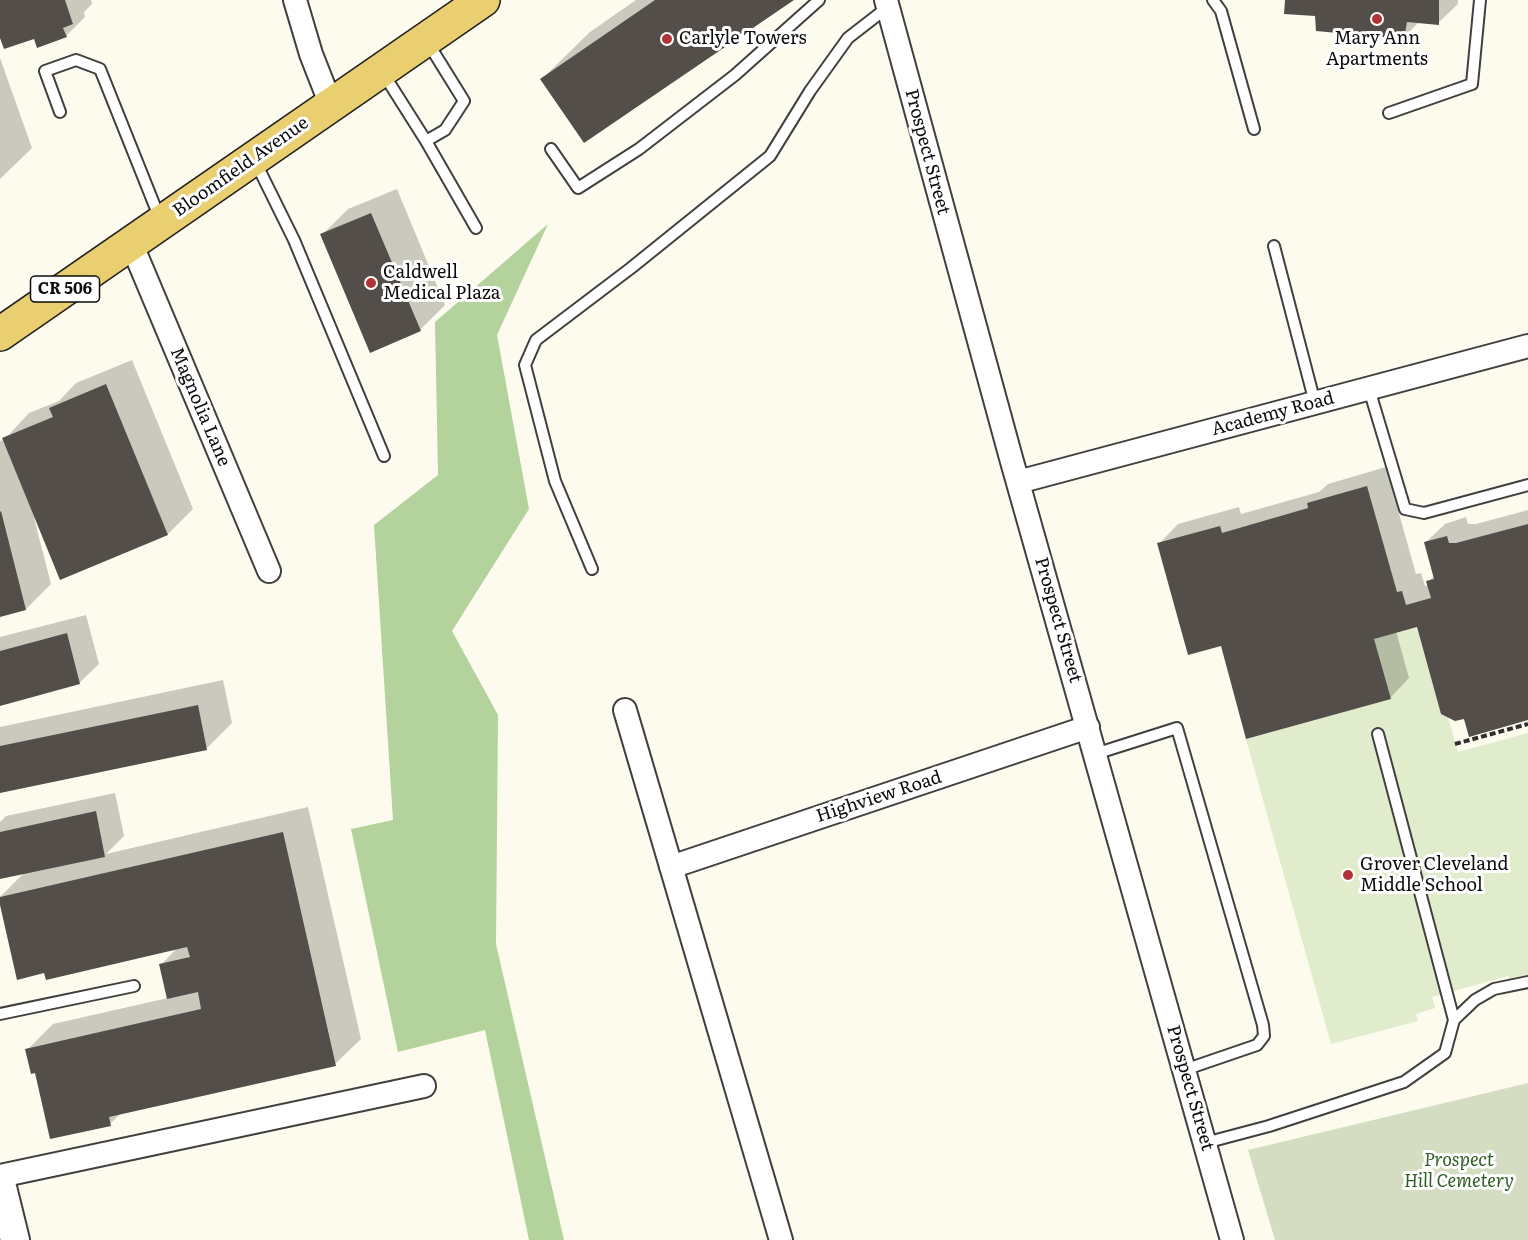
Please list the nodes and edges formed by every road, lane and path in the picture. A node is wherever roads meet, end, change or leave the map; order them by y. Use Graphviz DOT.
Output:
graph roads {
  1 [pos="296,0"];
  2 [pos="483,0"];
  3 [pos="819,0"];
  4 [pos="1214,0"];
  5 [pos="1480,0"];
  6 [pos="887,4"];
  7 [pos="426,40"];
  8 [pos="381,70"];
  9 [pos="331,105"];
  10 [pos="60,112"];
  11 [pos="1389,113"];
  12 [pos="1254,129"];
  13 [pos="426,141"];
  14 [pos="550,149"];
  15 [pos="254,158"];
  16 [pos="161,222"];
  17 [pos="476,228"];
  18 [pos="131,243"];
  19 [pos="1274,246"];
  20 [pos="0,334"];
  21 [pos="1528,346"];
  22 [pos="1368,389"];
  23 [pos="1315,403"];
  24 [pos="384,456"];
  25 [pos="1018,482"];
  26 [pos="1528,485"];
  27 [pos="592,569"];
  28 [pos="269,571"];
  29 [pos="625,710"];
  30 [pos="1528,724"];
  31 [pos="1088,728"];
  32 [pos="1378,734"];
  33 [pos="1455,744"];
  34 [pos="1095,754"];
  35 [pos="671,867"];
  36 [pos="1528,982"];
  37 [pos="134,987"];
  38 [pos="0,1014"];
  39 [pos="1454,1020"];
  40 [pos="1184,1070"];
  41 [pos="424,1086"];
  42 [pos="1205,1143"];
  43 [pos="0,1178"];
  44 [pos="15,1240"];
  45 [pos="781,1240"];
  46 [pos="1232,1240"];
  1 -- 9 [label="street"];
  2 -- 7 [label="main road, Bloomfield Avenue / CR 506"];
  3 -- 14 [label="lane"];
  4 -- 12 [label="lane"];
  5 -- 11 [label="lane"];
  6 -- 25 [label="street, Prospect Street"];
  6 -- 27 [label="lane"];
  7 -- 8 [label="main road, Bloomfield Avenue / CR 506"];
  7 -- 13 [label="lane"];
  8 -- 9 [label="main road, Bloomfield Avenue / CR 506"];
  8 -- 13 [label="lane"];
  9 -- 15 [label="main road, Bloomfield Avenue / CR 506"];
  10 -- 16 [label="lane"];
  13 -- 17 [label="lane"];
  15 -- 16 [label="main road, Bloomfield Avenue / CR 506"];
  15 -- 24 [label="lane"];
  16 -- 18 [label="main road, Bloomfield Avenue / CR 506"];
  18 -- 20 [label="main road, Bloomfield Avenue / CR 506"];
  18 -- 28 [label="street, Magnolia Lane"];
  19 -- 23 [label="lane"];
  21 -- 22 [label="street, Academy Road"];
  22 -- 23 [label="street, Academy Road"];
  22 -- 26 [label="lane"];
  23 -- 25 [label="street, Academy Road"];
  25 -- 31 [label="street, Prospect Street"];
  29 -- 35 [label="street"];
  30 -- 33 [label="path"];
  31 -- 34 [label="street, Prospect Street"];
  31 -- 35 [label="street, Highview Road"];
  32 -- 39 [label="lane"];
  34 -- 40 [label="street, Prospect Street"];
  34 -- 40 [label="lane"];
  35 -- 45 [label="street"];
  36 -- 39 [label="lane"];
  37 -- 38 [label="lane"];
  39 -- 42 [label="lane"];
  40 -- 42 [label="street, Prospect Street"];
  41 -- 43 [label="street"];
  42 -- 46 [label="street, Prospect Street"];
  43 -- 44 [label="street"];
}
